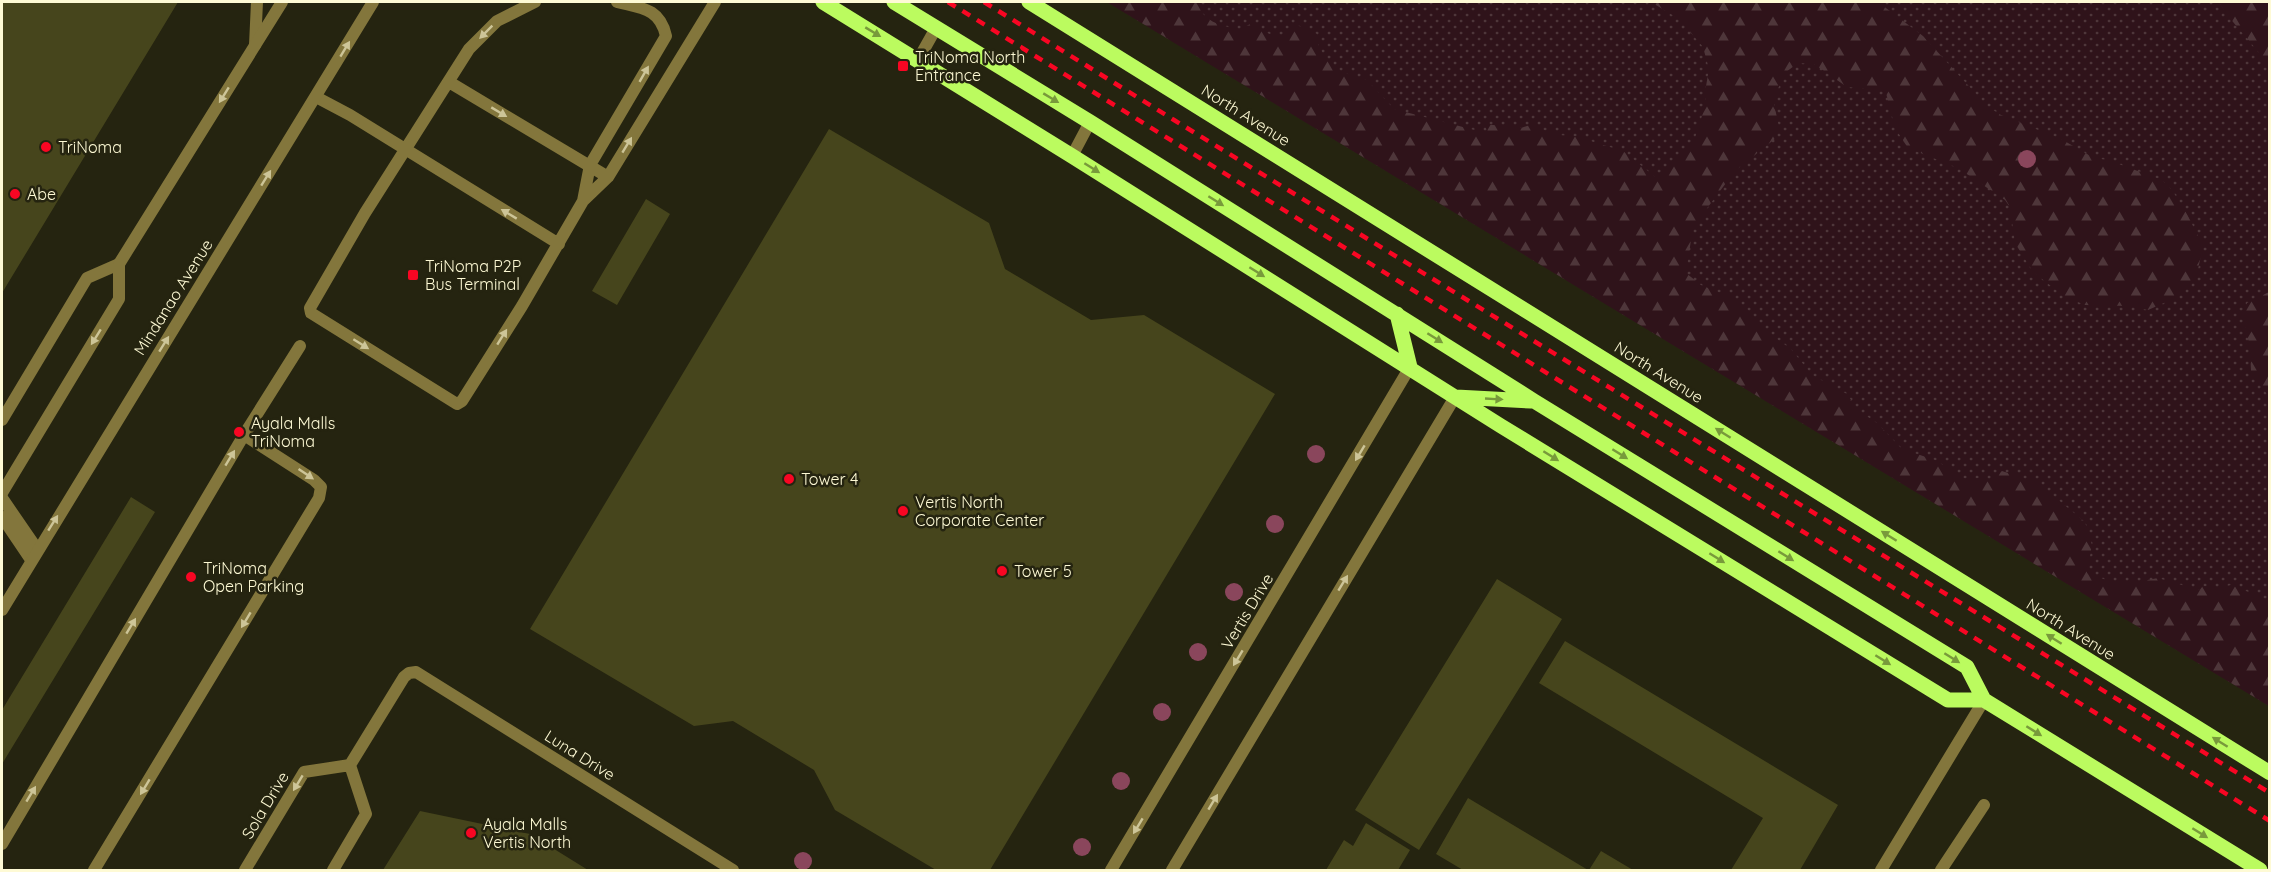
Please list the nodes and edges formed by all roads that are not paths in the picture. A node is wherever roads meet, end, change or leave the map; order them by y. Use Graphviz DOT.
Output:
graph roads {
  1 [pos="257,2"];
  2 [pos="282,2"];
  3 [pos="374,2"];
  4 [pos="535,2"];
  5 [pos="617,2"];
  6 [pos="715,2"];
  7 [pos="823,2"];
  8 [pos="894,2"];
  9 [pos="1029,2"];
  10 [pos="936,28"];
  11 [pos="255,45"];
  12 [pos="918,60"];
  13 [pos="449,82"];
  14 [pos="316,97"];
  15 [pos="1090,122"];
  16 [pos="405,150"];
  17 [pos="1072,156"];
  18 [pos="590,165"];
  19 [pos="608,177"];
  20 [pos="584,201"];
  21 [pos="559,244"];
  22 [pos="119,264"];
  23 [pos="1397,314"];
  24 [pos="300,346"];
  25 [pos="1410,367"];
  26 [pos="1455,397"];
  27 [pos="1534,401"];
  28 [pos="2,420"];
  29 [pos="244,435"];
  30 [pos="2,493"];
  31 [pos="2,498"];
  32 [pos="2,517"];
  33 [pos="34,555"];
  34 [pos="2,610"];
  35 [pos="1984,700"];
  36 [pos="350,765"];
  37 [pos="2270,773"];
  38 [pos="1984,805"];
  39 [pos="2,844"];
  40 [pos="94,870"];
  41 [pos="245,870"];
  42 [pos="333,870"];
  43 [pos="733,870"];
  44 [pos="1111,870"];
  45 [pos="1172,870"];
  46 [pos="1881,870"];
  47 [pos="1941,870"];
  48 [pos="2260,870"];
  1 -- 11 [label="street"];
  2 -- 11 [label="street"];
  14 -- 3 [label="street, Mindanao Avenue, one-way"];
  4 -- 13 [label="street, one-way"];
  18 -- 5 [label="street, one-way"];
  19 -- 6 [label="street, one-way"];
  7 -- 12 [label="main road, one-way"];
  8 -- 10 [label="main road"];
  37 -- 9 [label="main road, North Avenue, one-way"];
  10 -- 12 [label="street"];
  10 -- 15 [label="main road, one-way"];
  11 -- 22 [label="street, one-way"];
  12 -- 17 [label="main road"];
  13 -- 16 [label="street"];
  13 -- 18 [label="street, one-way"];
  14 -- 16 [label="street"];
  33 -- 14 [label="street, Mindanao Avenue, one-way"];
  15 -- 17 [label="street"];
  15 -- 23 [label="main road, one-way"];
  21 -- 16 [label="street, one-way"];
  16 -- 21 [label="street, one-way"];
  17 -- 25 [label="main road, one-way"];
  18 -- 19 [label="street"];
  18 -- 20 [label="street"];
  19 -- 20 [label="street"];
  20 -- 21 [label="street"];
  22 -- 28 [label="street"];
  22 -- 30 [label="street, one-way"];
  23 -- 25 [label="main road"];
  23 -- 27 [label="main road, one-way"];
  24 -- 29 [label="street"];
  25 -- 26 [label="main road"];
  25 -- 44 [label="street, Vertis Drive, one-way"];
  26 -- 27 [label="main road, one-way"];
  26 -- 35 [label="main road, one-way"];
  45 -- 26 [label="street, one-way"];
  27 -- 35 [label="main road, one-way"];
  39 -- 29 [label="street, one-way"];
  29 -- 40 [label="street, one-way"];
  31 -- 33 [label="street"];
  32 -- 33 [label="street"];
  33 -- 34 [label="street, Mindanao Avenue"];
  35 -- 46 [label="street"];
  35 -- 48 [label="main road, one-way"];
  36 -- 41 [label="street, Sola Drive, one-way"];
  36 -- 42 [label="street"];
  36 -- 43 [label="street, Luna Drive"];
  38 -- 47 [label="street"];
}
